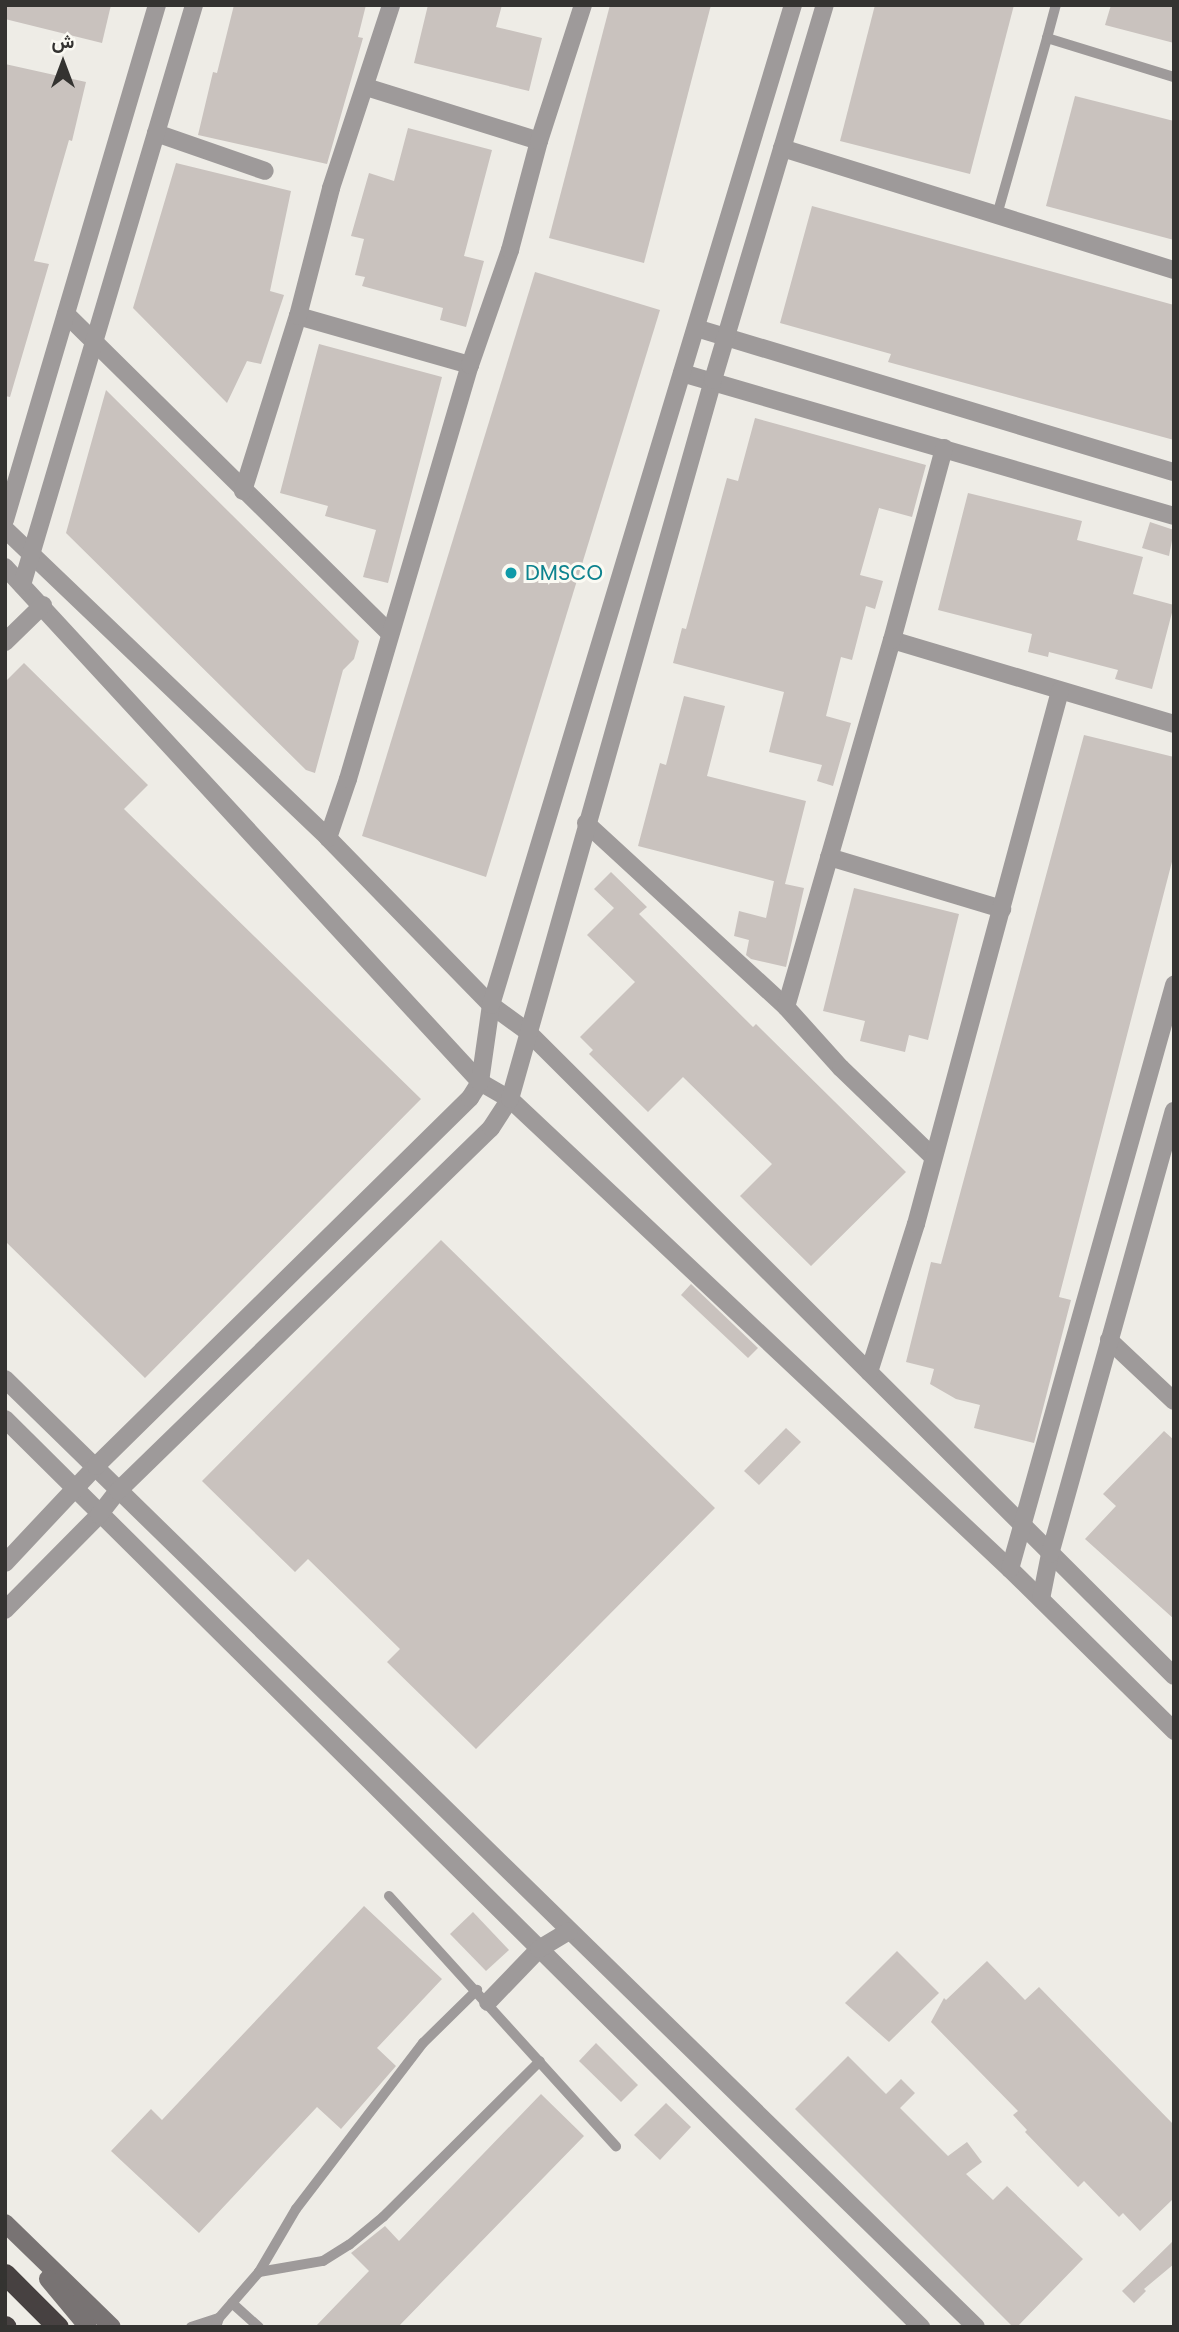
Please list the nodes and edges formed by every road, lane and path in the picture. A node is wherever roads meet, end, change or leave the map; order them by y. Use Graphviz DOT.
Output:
graph roads {
  1 [pos="157,5"];
  2 [pos="194,5"];
  3 [pos="391,5"];
  4 [pos="583,5"];
  5 [pos="793,5"];
  6 [pos="825,5"];
  7 [pos="1056,5"];
  8 [pos="1047,38"];
  9 [pos="1174,77"];
  10 [pos="366,86"];
  11 [pos="156,133"];
  12 [pos="539,141"];
  13 [pos="782,148"];
  14 [pos="265,171"];
  15 [pos="997,215"];
  16 [pos="1174,270"];
  17 [pos="66,314"];
  18 [pos="298,316"];
  19 [pos="696,328"];
  20 [pos="94,339"];
  21 [pos="725,339"];
  22 [pos="470,365"];
  23 [pos="682,373"];
  24 [pos="713,380"];
  25 [pos="944,448"];
  26 [pos="1174,472"];
  27 [pos="243,491"];
  28 [pos="1174,516"];
  29 [pos="5,520"];
  30 [pos="5,529"];
  31 [pos="33,556"];
  32 [pos="5,567"];
  33 [pos="22,585"];
  34 [pos="43,605"];
  35 [pos="390,633"];
  36 [pos="892,640"];
  37 [pos="5,642"];
  38 [pos="1060,691"];
  39 [pos="1174,724"];
  40 [pos="586,823"];
  41 [pos="328,838"];
  42 [pos="829,858"];
  43 [pos="1002,909"];
  44 [pos="1174,985"];
  45 [pos="491,1005"];
  46 [pos="786,1007"];
  47 [pos="528,1032"];
  48 [pos="480,1082"];
  49 [pos="510,1099"];
  50 [pos="1174,1111"];
  51 [pos="1171,1130"];
  52 [pos="932,1156"];
  53 [pos="1109,1340"];
  54 [pos="869,1372"];
  55 [pos="5,1379"];
  56 [pos="1174,1401"];
  57 [pos="5,1419"];
  58 [pos="96,1466"];
  59 [pos="77,1490"];
  60 [pos="118,1491"];
  61 [pos="99,1515"];
  62 [pos="1021,1526"];
  63 [pos="1049,1554"];
  64 [pos="5,1563"];
  65 [pos="1010,1569"];
  66 [pos="1041,1600"];
  67 [pos="5,1610"];
  68 [pos="1174,1676"];
  69 [pos="1174,1731"];
  70 [pos="389,1896"];
  71 [pos="569,1931"];
  72 [pos="539,1949"];
  73 [pos="483,1996"];
  74 [pos="540,2061"];
  75 [pos="616,2147"];
  76 [pos="5,2223"];
  77 [pos="5,2231"];
  78 [pos="259,2272"];
  79 [pos="5,2274"];
  80 [pos="232,2303"];
  81 [pos="218,2322"];
  82 [pos="58,2327"];
  83 [pos="88,2327"];
  84 [pos="112,2327"];
  85 [pos="191,2327"];
  86 [pos="259,2327"];
  87 [pos="922,2327"];
  88 [pos="976,2327"];
  1 -- 17 [label="street"];
  2 -- 11 [label="street"];
  3 -- 10 [label="street"];
  4 -- 12 [label="street"];
  5 -- 19 [label="street"];
  6 -- 13 [label="street"];
  7 -- 8 [label="lane"];
  8 -- 9 [label="lane"];
  8 -- 15 [label="lane"];
  10 -- 12 [label="street"];
  10 -- 18 [label="street"];
  11 -- 14 [label="street"];
  11 -- 20 [label="street"];
  12 -- 22 [label="street"];
  13 -- 15 [label="street"];
  13 -- 21 [label="street"];
  15 -- 16 [label="street"];
  17 -- 20 [label="street"];
  17 -- 29 [label="street"];
  18 -- 22 [label="street"];
  18 -- 27 [label="street"];
  19 -- 21 [label="street"];
  19 -- 23 [label="street"];
  20 -- 27 [label="street"];
  20 -- 31 [label="street"];
  21 -- 24 [label="street"];
  21 -- 26 [label="street"];
  22 -- 35 [label="street"];
  23 -- 24 [label="street"];
  23 -- 45 [label="street"];
  24 -- 25 [label="street"];
  24 -- 40 [label="street"];
  25 -- 28 [label="street"];
  25 -- 36 [label="street"];
  27 -- 35 [label="street"];
  30 -- 31 [label="street"];
  31 -- 33 [label="street"];
  31 -- 41 [label="street"];
  32 -- 33 [label="street"];
  33 -- 34 [label="street"];
  34 -- 37 [label="street"];
  34 -- 48 [label="street"];
  35 -- 41 [label="street"];
  36 -- 38 [label="street"];
  36 -- 42 [label="street"];
  38 -- 39 [label="street"];
  38 -- 43 [label="street"];
  40 -- 46 [label="street"];
  40 -- 47 [label="street"];
  41 -- 45 [label="street"];
  42 -- 43 [label="street"];
  42 -- 46 [label="street"];
  43 -- 52 [label="street"];
  44 -- 62 [label="street"];
  45 -- 47 [label="street"];
  45 -- 48 [label="street"];
  46 -- 52 [label="street"];
  47 -- 49 [label="street"];
  47 -- 54 [label="street"];
  48 -- 49 [label="street"];
  48 -- 58 [label="street"];
  49 -- 60 [label="street"];
  49 -- 65 [label="street"];
  50 -- 51 [label="street"];
  51 -- 53 [label="street"];
  52 -- 54 [label="street"];
  53 -- 56 [label="street"];
  53 -- 63 [label="street"];
  54 -- 62 [label="street"];
  55 -- 58 [label="street"];
  57 -- 59 [label="street"];
  58 -- 59 [label="street"];
  58 -- 60 [label="street"];
  59 -- 61 [label="street"];
  59 -- 64 [label="street"];
  60 -- 61 [label="street"];
  60 -- 71 [label="street"];
  61 -- 67 [label="street"];
  61 -- 72 [label="street"];
  62 -- 63 [label="street"];
  62 -- 65 [label="street"];
  63 -- 66 [label="street"];
  63 -- 68 [label="street"];
  65 -- 66 [label="street"];
  66 -- 69 [label="street"];
  70 -- 73 [label="lane"];
  71 -- 72 [label="street"];
  71 -- 88 [label="street"];
  72 -- 73 [label="street"];
  72 -- 87 [label="street"];
  73 -- 74 [label="lane"];
  73 -- 78 [label="lane"];
  74 -- 75 [label="lane"];
  74 -- 78 [label="lane"];
  76 -- 84 [label="main road"];
  77 -- 83 [label="main road"];
  78 -- 80 [label="lane"];
  79 -- 82 [label="highway"];
  80 -- 81 [label="lane"];
  80 -- 86 [label="lane"];
  81 -- 85 [label="lane"];
}
